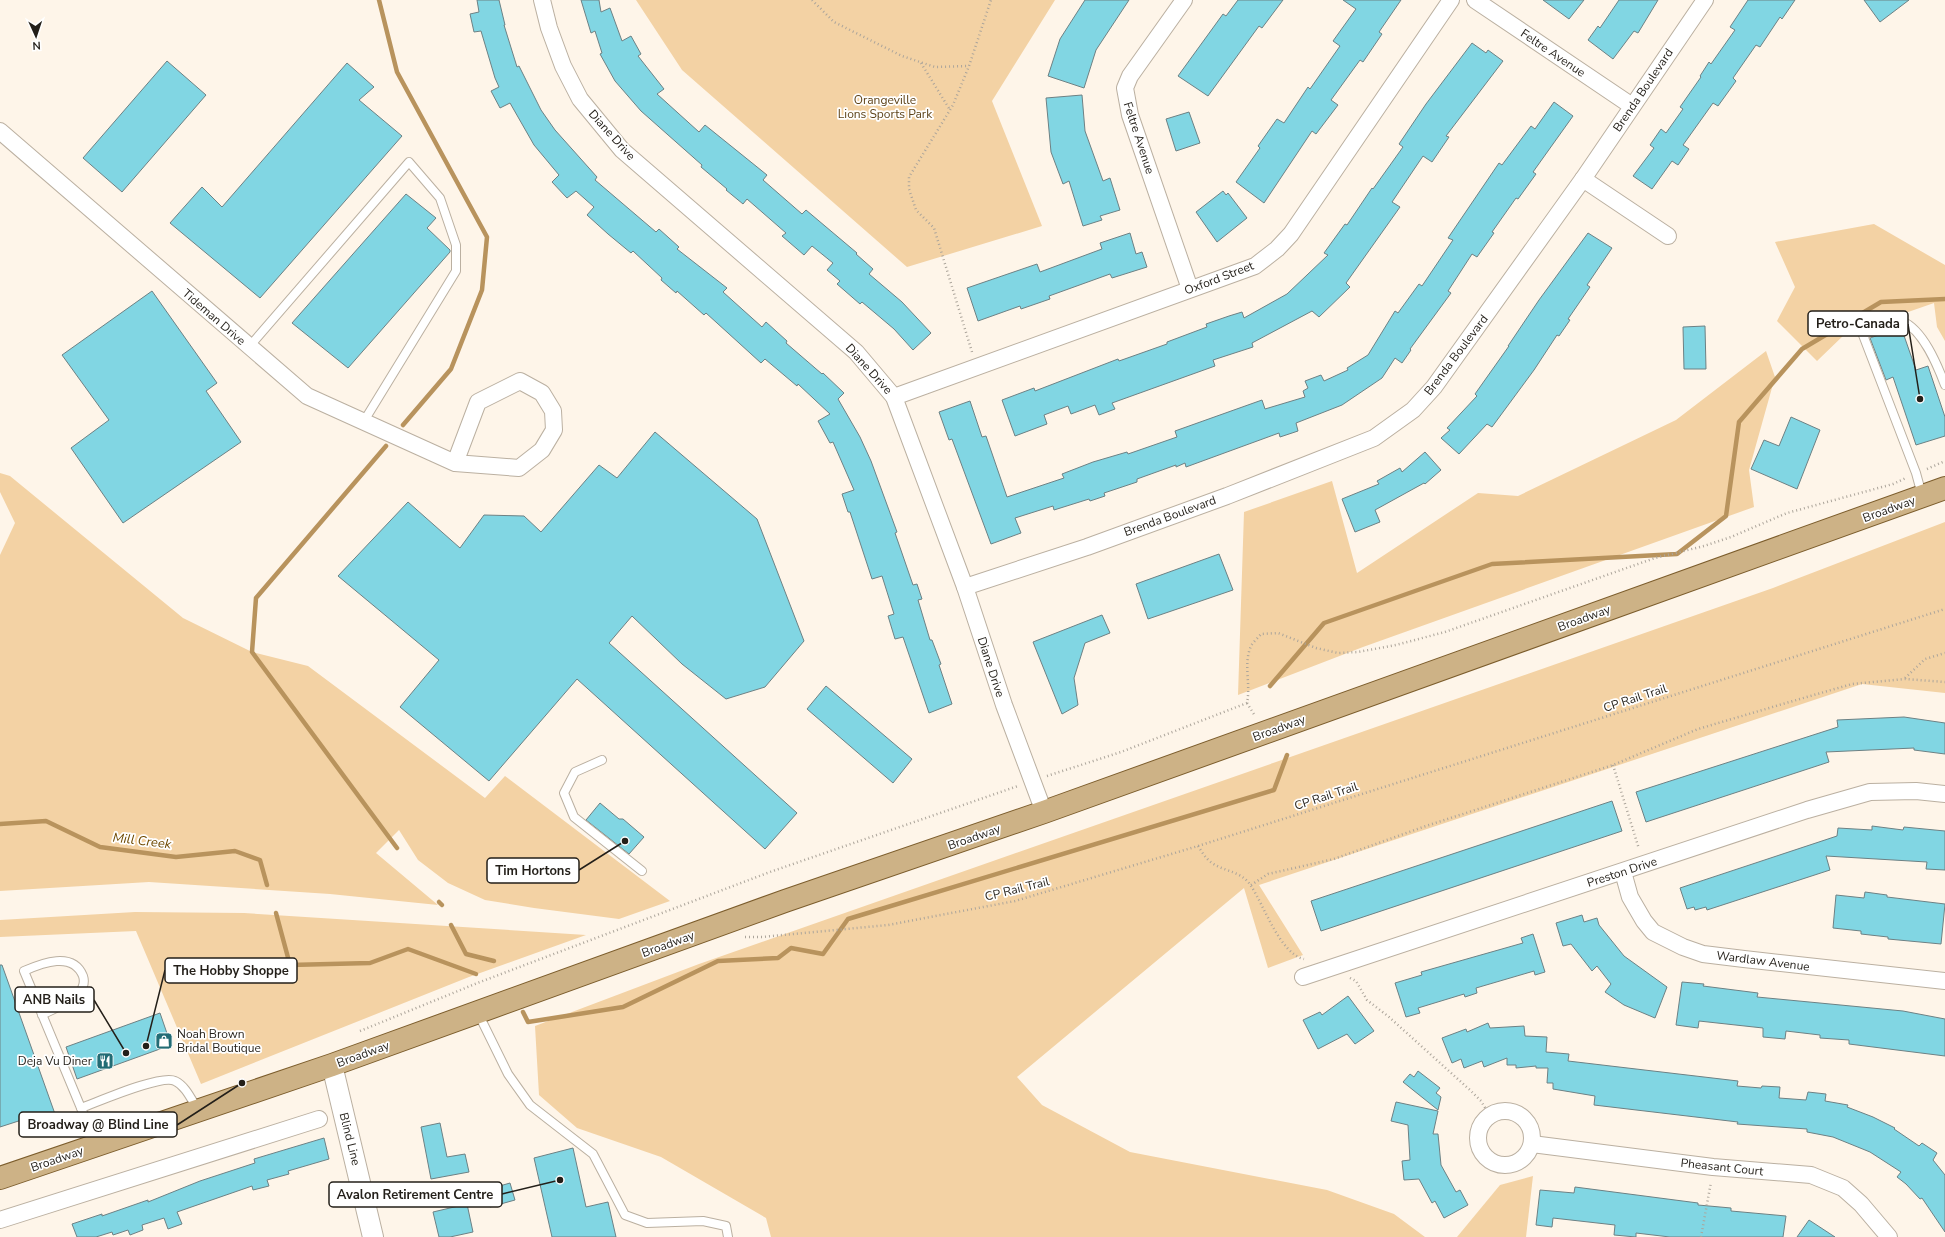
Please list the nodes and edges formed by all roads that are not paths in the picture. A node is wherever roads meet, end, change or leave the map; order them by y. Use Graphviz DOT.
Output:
graph roads {
  1 [pos="542,0"];
  2 [pos="1184,0"];
  3 [pos="1451,0"];
  4 [pos="1475,0"];
  5 [pos="1704,0"];
  6 [pos="1632,106"];
  7 [pos="0,131"];
  8 [pos="1583,180"];
  9 [pos="1668,236"];
  10 [pos="1190,289"];
  11 [pos="249,347"];
  12 [pos="1945,385"];
  13 [pos="894,397"];
  14 [pos="364,421"];
  15 [pos="455,463"];
  16 [pos="1945,488"];
  17 [pos="1923,496"];
  18 [pos="965,587"];
  19 [pos="602,760"];
  20 [pos="1945,794"];
  21 [pos="1044,812"];
  22 [pos="642,871"];
  23 [pos="1623,872"];
  24 [pos="1303,977"];
  25 [pos="1945,982"];
  26 [pos="477,1013"];
  27 [pos="42,1015"];
  28 [pos="332,1065"];
  29 [pos="81,1108"];
  30 [pos="199,1111"];
  31 [pos="319,1119"];
  32 [pos="1532,1144"];
  33 [pos="97,1145"];
  34 [pos="0,1178"];
  35 [pos="0,1220"];
  36 [pos="373,1237"];
  37 [pos="728,1237"];
  38 [pos="1889,1237"];
  1 -- 13 [label="street, Diane Drive"];
  2 -- 10 [label="street, Feltre Avenue"];
  3 -- 10 [label="street, Oxford Street"];
  4 -- 6 [label="street, Feltre Avenue"];
  5 -- 6 [label="street, Brenda Boulevard"];
  6 -- 8 [label="street, Brenda Boulevard"];
  7 -- 11 [label="street, Tideman Drive"];
  8 -- 9 [label="street"];
  8 -- 18 [label="street, Brenda Boulevard"];
  10 -- 13 [label="street, Oxford Street"];
  11 -- 14 [label="street, Tideman Drive"];
  11 -- 14 [label="lane"];
  12 -- 17 [label="lane"];
  13 -- 18 [label="street, Diane Drive"];
  14 -- 15 [label="street, Tideman Drive"];
  15 -- 15 [label="street, Tideman Drive"];
  16 -- 17 [label="main road, Broadway"];
  17 -- 21 [label="main road, Broadway"];
  18 -- 21 [label="street, Diane Drive"];
  19 -- 22 [label="lane"];
  20 -- 23 [label="street, Preston Drive"];
  21 -- 26 [label="main road, Broadway"];
  23 -- 24 [label="street, Preston Drive"];
  23 -- 25 [label="street, Wardlaw Avenue"];
  26 -- 28 [label="main road, Broadway"];
  26 -- 37 [label="lane"];
  27 -- 27 [label="lane"];
  27 -- 29 [label="lane"];
  28 -- 30 [label="main road, Broadway"];
  28 -- 36 [label="street, Blind Line"];
  29 -- 30 [label="lane"];
  29 -- 33 [label="lane"];
  30 -- 33 [label="main road, Broadway"];
  31 -- 35 [label="street"];
  32 -- 32 [label="street"];
  32 -- 38 [label="street, Pheasant Court"];
  33 -- 34 [label="main road, Broadway"];
}
